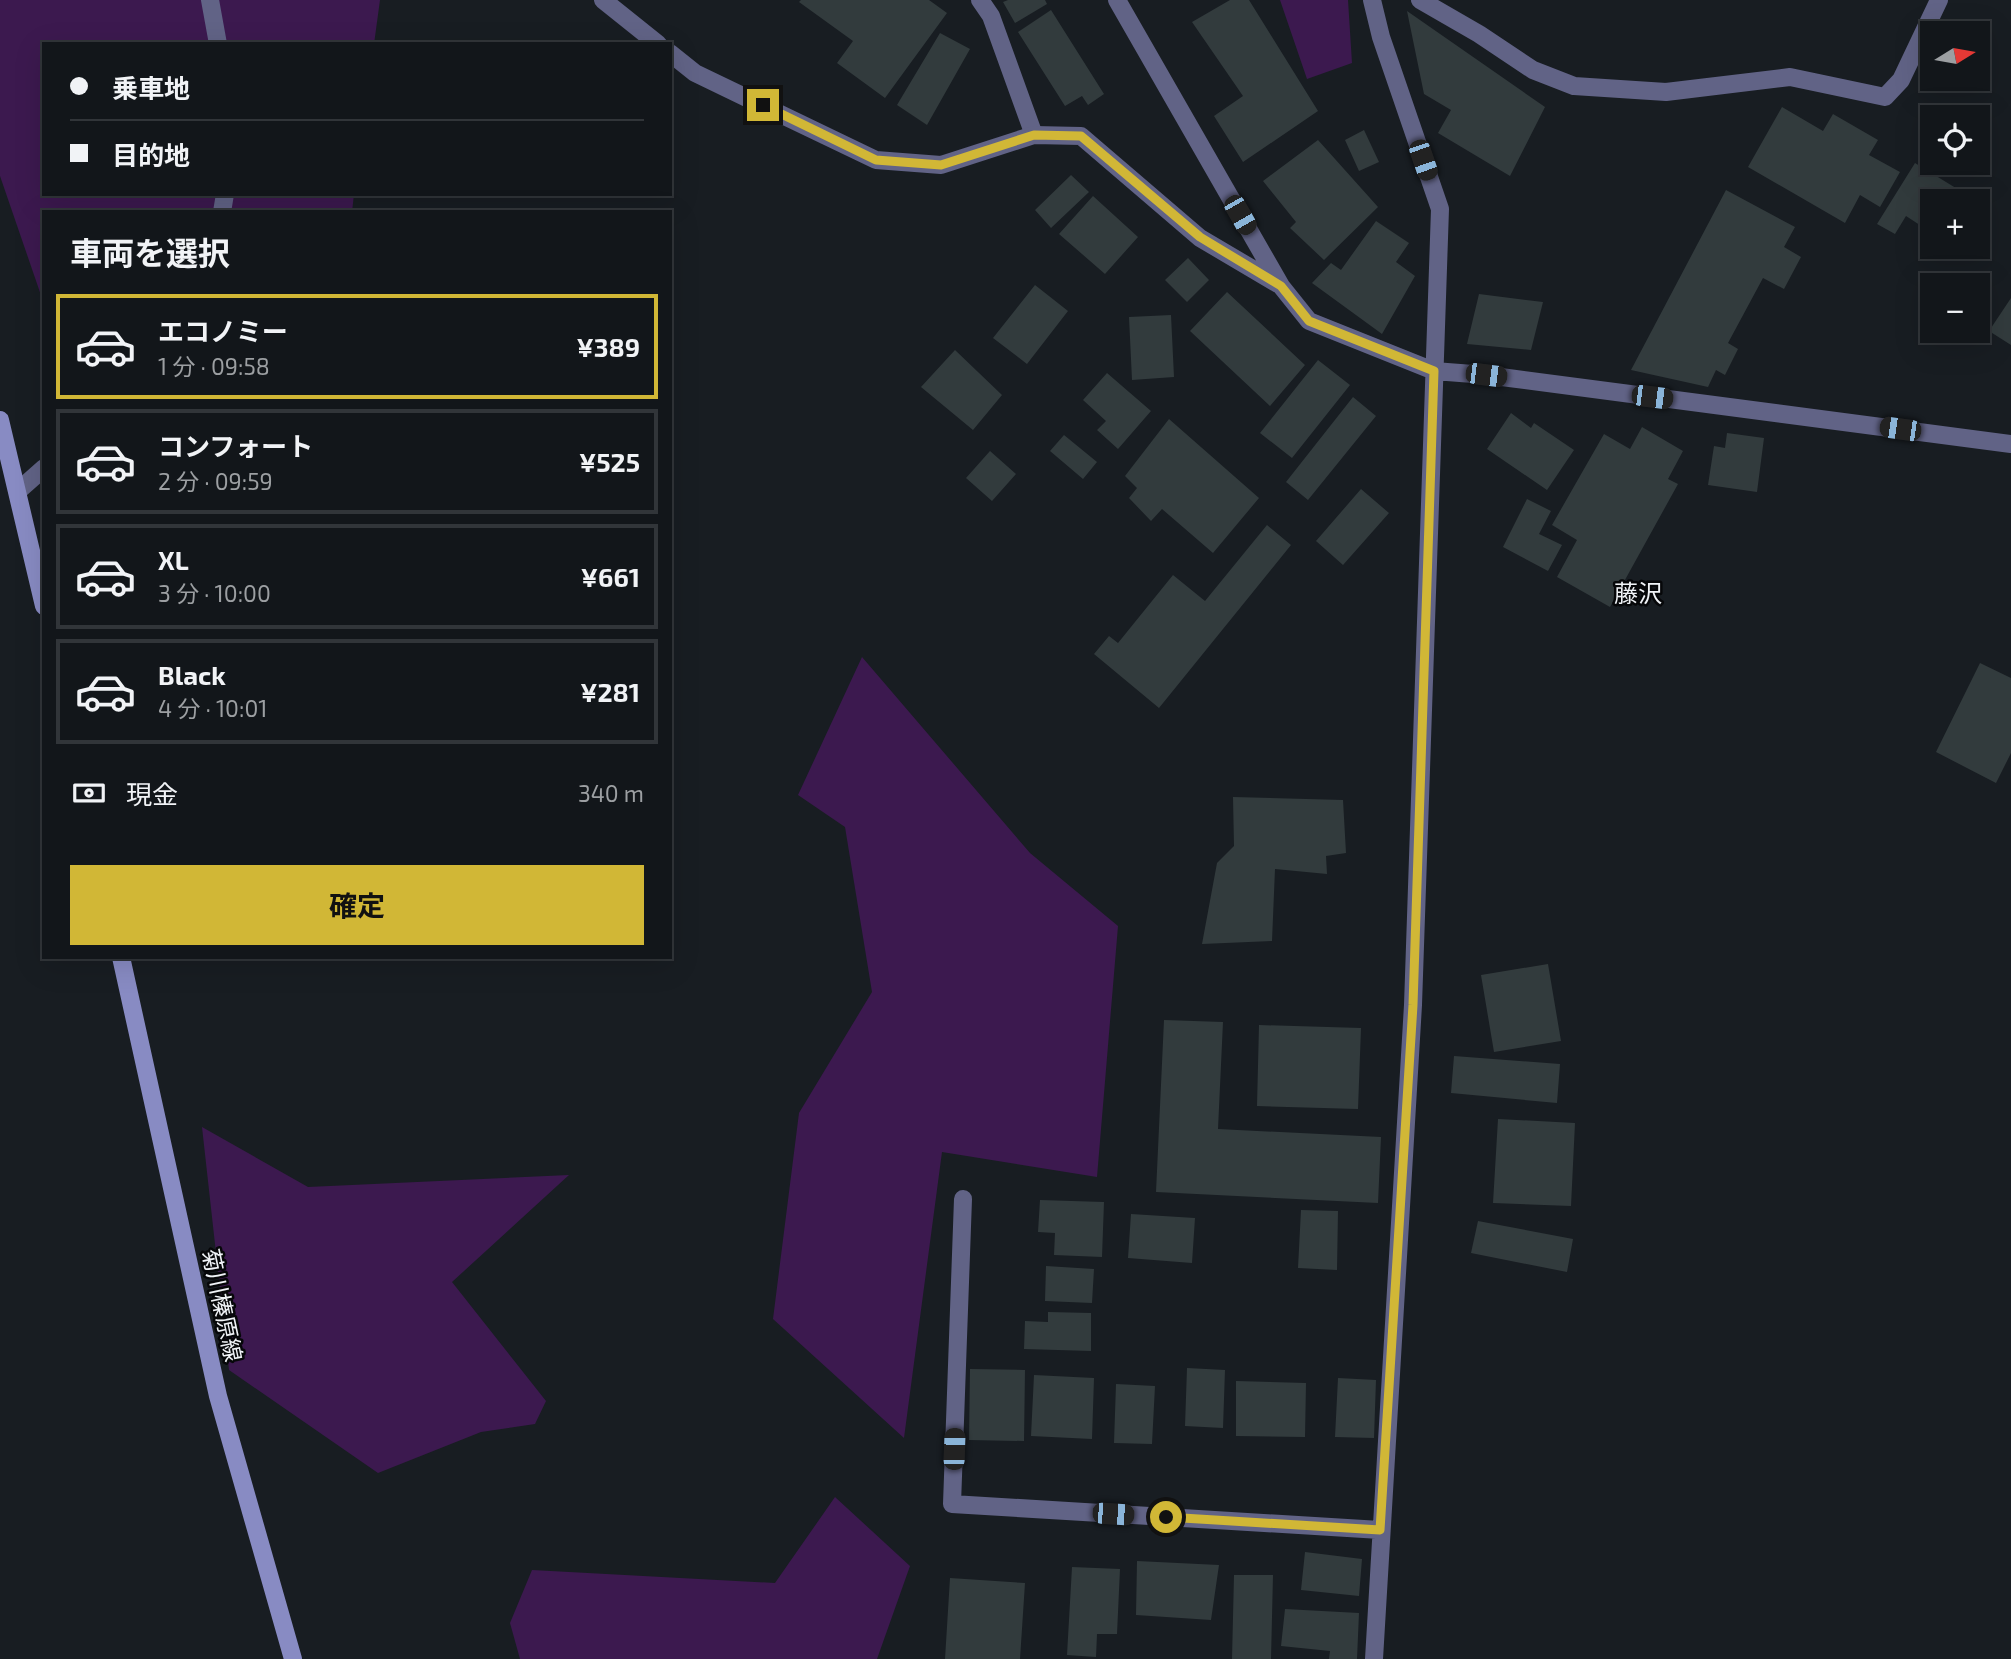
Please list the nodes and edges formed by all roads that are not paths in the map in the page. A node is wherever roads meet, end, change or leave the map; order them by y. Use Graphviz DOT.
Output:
graph roads {
  1 [pos="210,0"];
  2 [pos="603,0"];
  3 [pos="980,0"];
  4 [pos="1117,0"];
  5 [pos="1372,0"];
  6 [pos="1420,0"];
  7 [pos="1939,0"];
  8 [pos="218,42"];
  9 [pos="656,42"];
  10 [pos="672,55"];
  11 [pos="1034,135"];
  12 [pos="1281,286"];
  13 [pos="1434,371"];
  14 [pos="0,421"];
  15 [pos="2011,443"];
  16 [pos="42,470"];
  17 [pos="18,491"];
  18 [pos="42,598"];
  19 [pos="121,959"];
  20 [pos="963,1199"];
  21 [pos="1380,1530"];
  22 [pos="293,1659"];
  23 [pos="1374,1659"];
  1 -- 8 [label="street"];
  2 -- 9 [label="street"];
  3 -- 11 [label="street"];
  4 -- 12 [label="street"];
  5 -- 13 [label="street"];
  6 -- 7 [label="street"];
  10 -- 11 [label="street"];
  11 -- 12 [label="street"];
  12 -- 13 [label="street"];
  13 -- 15 [label="street"];
  13 -- 21 [label="street"];
  14 -- 17 [label="main road"];
  16 -- 17 [label="street"];
  17 -- 18 [label="main road"];
  19 -- 22 [label="main road, 菊川榛原線"];
  20 -- 21 [label="street"];
  21 -- 23 [label="street"];
}
